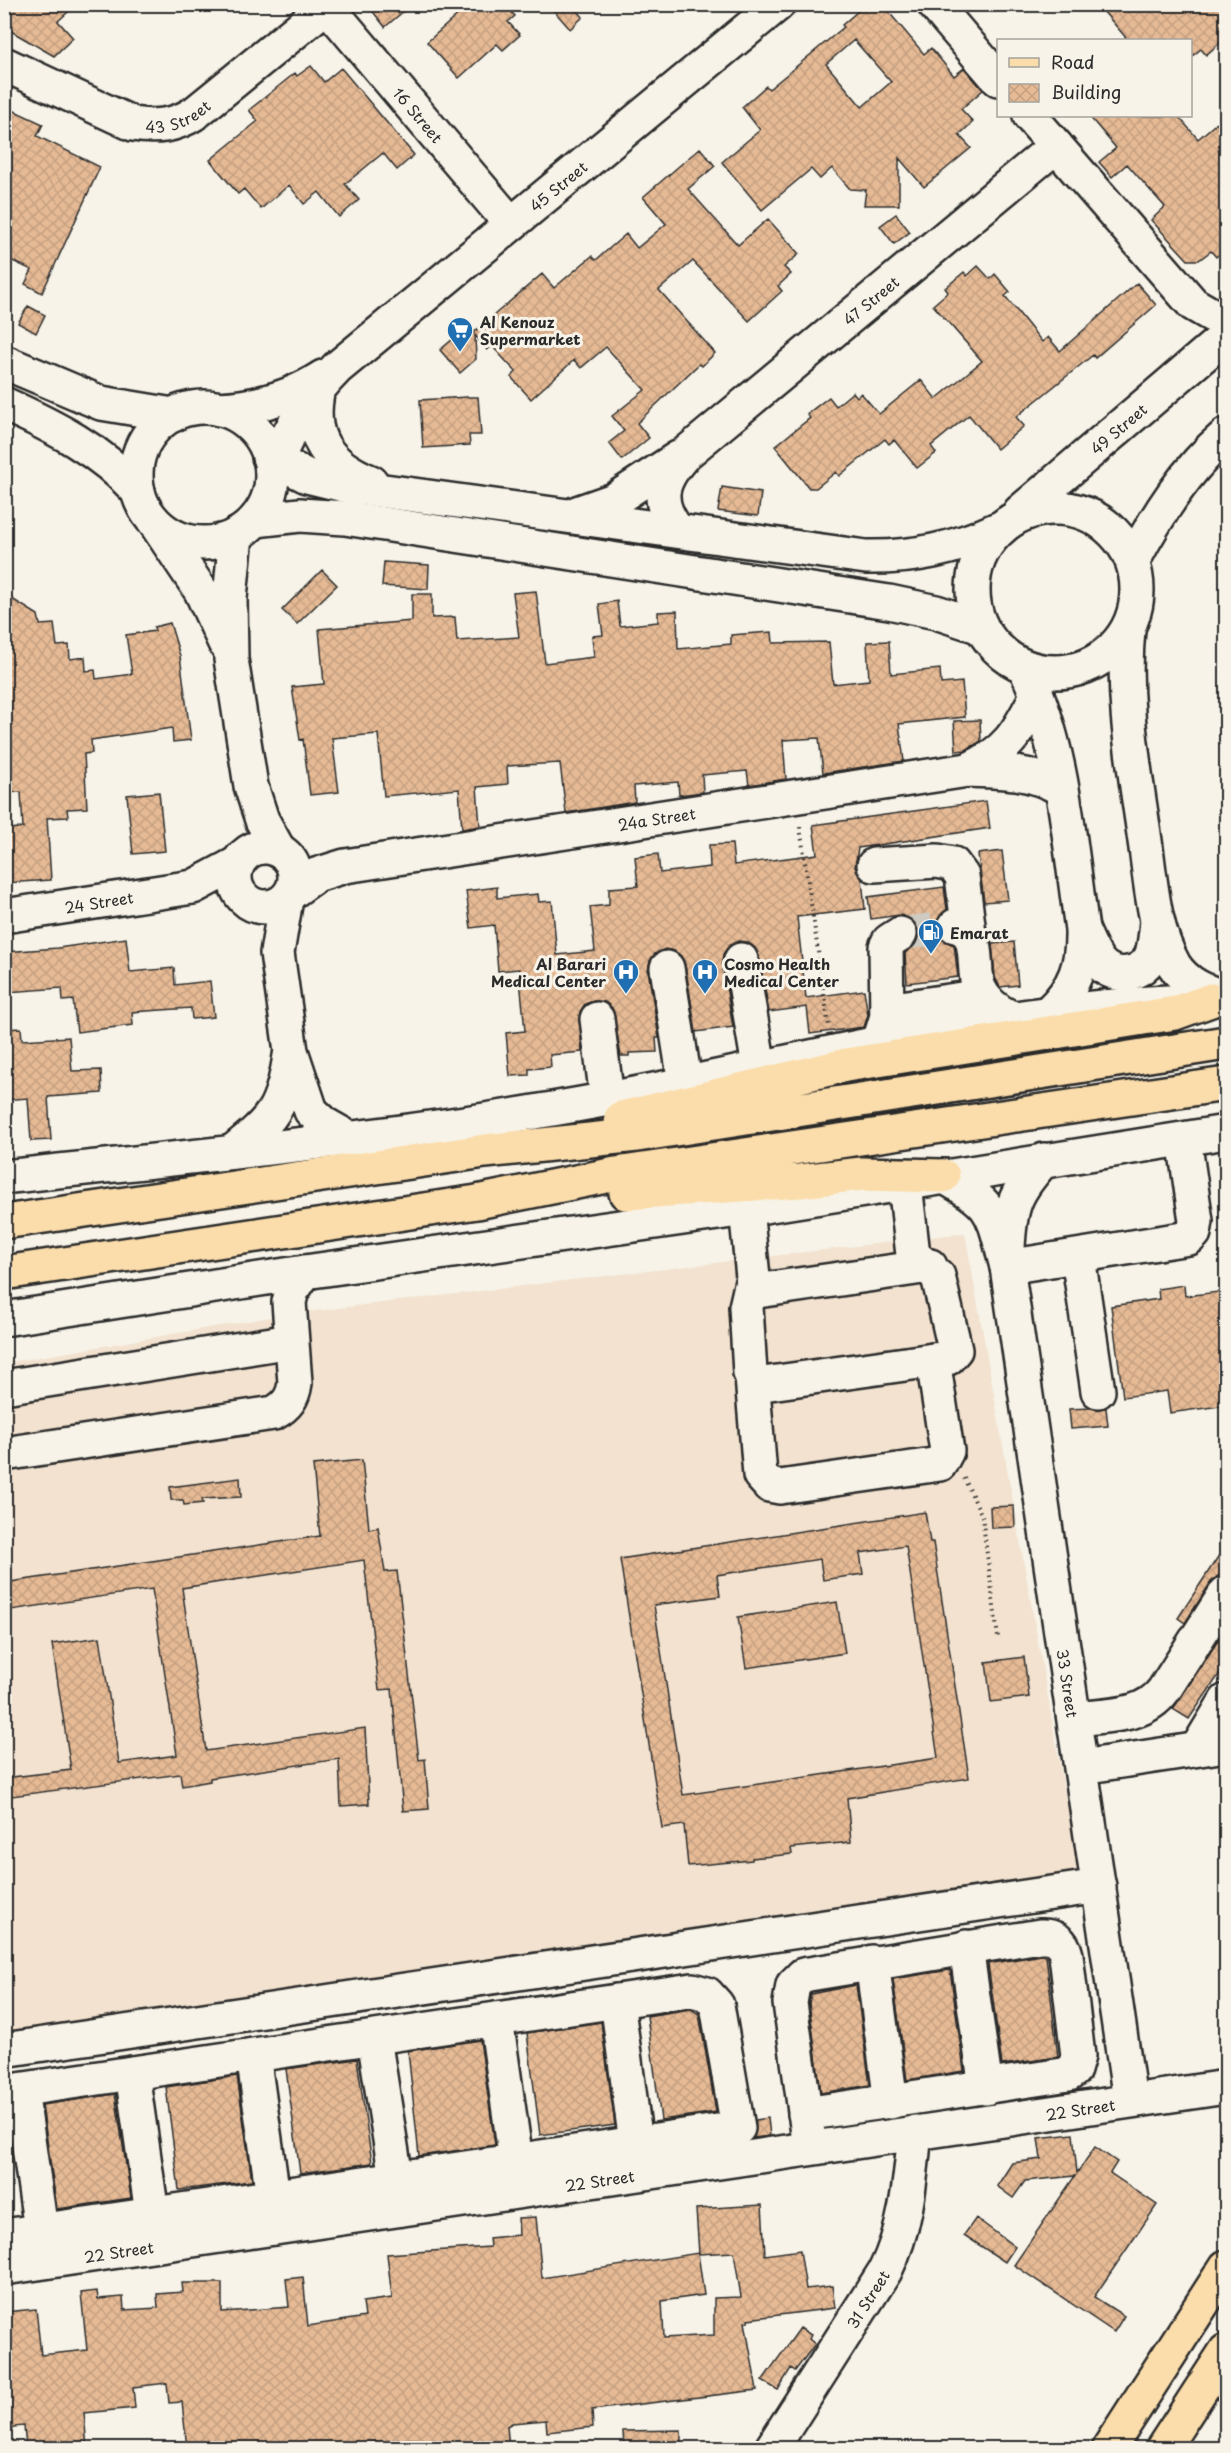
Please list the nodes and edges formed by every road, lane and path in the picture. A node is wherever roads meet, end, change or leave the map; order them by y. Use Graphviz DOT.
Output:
graph roads {
  1 [pos="778,4"];
  2 [pos="934,4"];
  3 [pos="328,5"];
  4 [pos="4,64"];
  5 [pos="997,77"];
  6 [pos="1031,117"];
  7 [pos="1056,146"];
  8 [pos="511,224"];
  9 [pos="1193,304"];
  10 [pos="1227,320"];
  11 [pos="1227,336"];
  12 [pos="1201,357"];
  13 [pos="4,362"];
  14 [pos="328,379"];
  15 [pos="4,404"];
  16 [pos="219,409"];
  17 [pos="173,415"];
  18 [pos="1227,435"];
  19 [pos="685,454"];
  20 [pos="272,462"];
  21 [pos="138,491"];
  22 [pos="394,492"];
  23 [pos="569,515"];
  24 [pos="155,522"];
  25 [pos="1005,524"];
  26 [pos="245,528"];
  27 [pos="676,530"];
  28 [pos="1133,561"];
  29 [pos="981,627"];
  30 [pos="1128,628"];
  31 [pos="231,659"];
  32 [pos="1031,681"];
  33 [pos="968,770"];
  34 [pos="251,786"];
  35 [pos="1060,788"];
  36 [pos="800,827"];
  37 [pos="283,854"];
  38 [pos="241,859"];
  39 [pos="874,865"];
  40 [pos="345,866"];
  41 [pos="193,887"];
  42 [pos="289,896"];
  43 [pos="247,901"];
  44 [pos="4,916"];
  45 [pos="1157,921"];
  46 [pos="1082,929"];
  47 [pos="900,934"];
  48 [pos="277,953"];
  49 [pos="736,963"];
  50 [pos="667,968"];
  51 [pos="980,990"];
  52 [pos="1221,999"];
  53 [pos="887,1003"];
  54 [pos="1049,1012"];
  55 [pos="1010,1017"];
  56 [pos="597,1019"];
  57 [pos="879,1042"];
  58 [pos="1227,1043"];
  59 [pos="291,1051"];
  60 [pos="833,1052"];
  61 [pos="754,1068"];
  62 [pos="685,1082"];
  63 [pos="1227,1084"];
  64 [pos="607,1099"];
  65 [pos="1227,1132"];
  66 [pos="349,1138"];
  67 [pos="1184,1139"];
  68 [pos="485,1151"];
  69 [pos="232,1152"];
  70 [pos="1044,1161"];
  71 [pos="943,1176"];
  72 [pos="4,1177"];
  73 [pos="904,1184"];
  74 [pos="477,1202"];
  75 [pos="746,1209"];
  76 [pos="4,1222"];
  77 [pos="1078,1257"];
  78 [pos="930,1266"];
  79 [pos="1007,1267"];
  80 [pos="305,1272"];
  81 [pos="4,1273"];
  82 [pos="750,1292"];
  83 [pos="4,1319"];
  84 [pos="291,1341"];
  85 [pos="933,1360"];
  86 [pos="752,1377"];
  87 [pos="4,1387"];
  88 [pos="1098,1391"];
  89 [pos="4,1454"];
  90 [pos="946,1456"];
  91 [pos="1227,1593"];
  92 [pos="998,1637"];
  93 [pos="1227,1701"];
  94 [pos="1075,1719"];
  95 [pos="1212,1747"];
  96 [pos="1082,1767"];
  97 [pos="1099,1886"];
  98 [pos="966,1947"];
  99 [pos="872,1962"];
  100 [pos="617,2001"];
  101 [pos="496,2019"];
  102 [pos="374,2038"];
  103 [pos="4,2050"];
  104 [pos="253,2055"];
  105 [pos="132,2073"];
  106 [pos="1227,2087"];
  107 [pos="986,2088"];
  108 [pos="13,2091"];
  109 [pos="1194,2093"];
  110 [pos="1131,2100"];
  111 [pos="1227,2100"];
  112 [pos="891,2102"];
  113 [pos="805,2114"];
  114 [pos="915,2132"];
  115 [pos="636,2143"];
  116 [pos="740,2143"];
  117 [pos="810,2148"];
  118 [pos="516,2161"];
  119 [pos="396,2178"];
  120 [pos="273,2196"];
  121 [pos="152,2214"];
  122 [pos="41,2230"];
  123 [pos="4,2236"];
  124 [pos="1227,2267"];
  125 [pos="4,2268"];
  126 [pos="1227,2351"];
  127 [pos="772,2448"];
  128 [pos="1109,2448"];
  129 [pos="1163,2448"];
  1 -- 8 [label="street, 45 Street"];
  2 -- 5 [label="street"];
  3 -- 4 [label="street, 43 Street"];
  3 -- 8 [label="street, 16 Street"];
  6 -- 7 [label="street"];
  7 -- 9 [label="street"];
  7 -- 19 [label="street, 47 Street"];
  8 -- 14 [label="street, 45 Street"];
  9 -- 10 [label="street"];
  9 -- 12 [label="street"];
  11 -- 12 [label="street, 49 Street"];
  12 -- 25 [label="street, 49 Street"];
  13 -- 17 [label="street"];
  14 -- 16 [label="street, 45 Street"];
  14 -- 20 [label="street, 45 Street"];
  14 -- 22 [label="street"];
  15 -- 21 [label="street"];
  16 -- 17 [label="street"];
  16 -- 20 [label="street"];
  17 -- 21 [label="street"];
  18 -- 28 [label="street"];
  19 -- 23 [label="street, 47 Street"];
  19 -- 27 [label="street, 47 Street"];
  20 -- 22 [label="street"];
  20 -- 26 [label="street"];
  21 -- 24 [label="street"];
  22 -- 23 [label="street"];
  23 -- 27 [label="street"];
  24 -- 26 [label="street"];
  24 -- 31 [label="street"];
  25 -- 27 [label="street"];
  25 -- 28 [label="street"];
  25 -- 29 [label="street"];
  26 -- 29 [label="street"];
  26 -- 31 [label="street"];
  28 -- 30 [label="street"];
  29 -- 32 [label="street"];
  30 -- 32 [label="street"];
  30 -- 45 [label="street"];
  31 -- 34 [label="street"];
  32 -- 33 [label="street, 24a Street"];
  32 -- 35 [label="street"];
  33 -- 35 [label="street, 24a Street"];
  33 -- 40 [label="street, 24a Street"];
  34 -- 37 [label="street"];
  34 -- 38 [label="street"];
  35 -- 46 [label="street"];
  36 -- 60 [label="path"];
  37 -- 38 [label="street"];
  37 -- 40 [label="street, 24a Street"];
  37 -- 42 [label="street"];
  38 -- 41 [label="street, 24 Street"];
  38 -- 43 [label="street"];
  39 -- 51 [label="street"];
  40 -- 42 [label="street, 24a Street"];
  41 -- 43 [label="street, 24 Street"];
  41 -- 44 [label="street, 24 Street"];
  42 -- 43 [label="street"];
  42 -- 48 [label="street"];
  43 -- 48 [label="street"];
  45 -- 46 [label="street"];
  45 -- 52 [label="street"];
  46 -- 54 [label="street"];
  47 -- 53 [label="street"];
  48 -- 59 [label="street"];
  49 -- 61 [label="street"];
  50 -- 62 [label="street"];
  51 -- 53 [label="street"];
  51 -- 55 [label="street"];
  52 -- 54 [label="street"];
  52 -- 68 [label="main road"];
  53 -- 57 [label="street"];
  54 -- 55 [label="street"];
  55 -- 57 [label="street"];
  56 -- 64 [label="street"];
  57 -- 60 [label="street"];
  58 -- 68 [label="main road"];
  59 -- 66 [label="street"];
  59 -- 69 [label="street"];
  60 -- 61 [label="street"];
  61 -- 62 [label="street"];
  62 -- 64 [label="street"];
  63 -- 74 [label="main road"];
  64 -- 66 [label="street"];
  65 -- 67 [label="street"];
  66 -- 69 [label="street"];
  67 -- 70 [label="street"];
  67 -- 77 [label="street"];
  68 -- 76 [label="main road"];
  69 -- 72 [label="street"];
  70 -- 71 [label="street"];
  70 -- 79 [label="street, 33 Street"];
  71 -- 73 [label="street"];
  71 -- 74 [label="main road"];
  71 -- 79 [label="street, 33 Street"];
  73 -- 75 [label="street"];
  73 -- 78 [label="street"];
  74 -- 81 [label="main road"];
  75 -- 80 [label="street"];
  75 -- 82 [label="street"];
  77 -- 79 [label="street"];
  77 -- 88 [label="street"];
  78 -- 82 [label="street"];
  78 -- 85 [label="street"];
  79 -- 94 [label="street, 33 Street"];
  80 -- 83 [label="street"];
  80 -- 84 [label="street"];
  82 -- 86 [label="street"];
  84 -- 87 [label="street"];
  84 -- 89 [label="street"];
  85 -- 86 [label="street"];
  85 -- 90 [label="street"];
  86 -- 90 [label="street"];
  90 -- 92 [label="path"];
  91 -- 94 [label="street"];
  93 -- 95 [label="street"];
  94 -- 96 [label="street, 33 Street"];
  95 -- 96 [label="street"];
  96 -- 97 [label="street, 33 Street"];
  97 -- 103 [label="street"];
  97 -- 110 [label="street, 33 Street"];
  98 -- 99 [label="street"];
  98 -- 107 [label="street"];
  98 -- 107 [label="street"];
  99 -- 112 [label="street"];
  99 -- 113 [label="street"];
  100 -- 101 [label="street"];
  100 -- 115 [label="street"];
  100 -- 116 [label="street"];
  101 -- 102 [label="street"];
  101 -- 118 [label="street"];
  102 -- 104 [label="street"];
  102 -- 119 [label="street"];
  104 -- 105 [label="street"];
  104 -- 120 [label="street"];
  105 -- 108 [label="street"];
  105 -- 121 [label="street"];
  106 -- 109 [label="street, 22 Street"];
  107 -- 112 [label="street"];
  108 -- 122 [label="street"];
  109 -- 110 [label="street, 22 Street"];
  109 -- 111 [label="street, 22 Street"];
  110 -- 114 [label="street, 22 Street"];
  112 -- 113 [label="street"];
  113 -- 117 [label="street"];
  114 -- 117 [label="street, 22 Street"];
  114 -- 127 [label="street, 31 Street"];
  115 -- 116 [label="street"];
  115 -- 118 [label="street"];
  116 -- 117 [label="street, 22 Street"];
  116 -- 125 [label="street, 22 Street"];
  118 -- 119 [label="street"];
  119 -- 120 [label="street"];
  120 -- 121 [label="street"];
  121 -- 122 [label="street"];
  122 -- 123 [label="street"];
  124 -- 128 [label="main road"];
  126 -- 129 [label="main road"];
}
